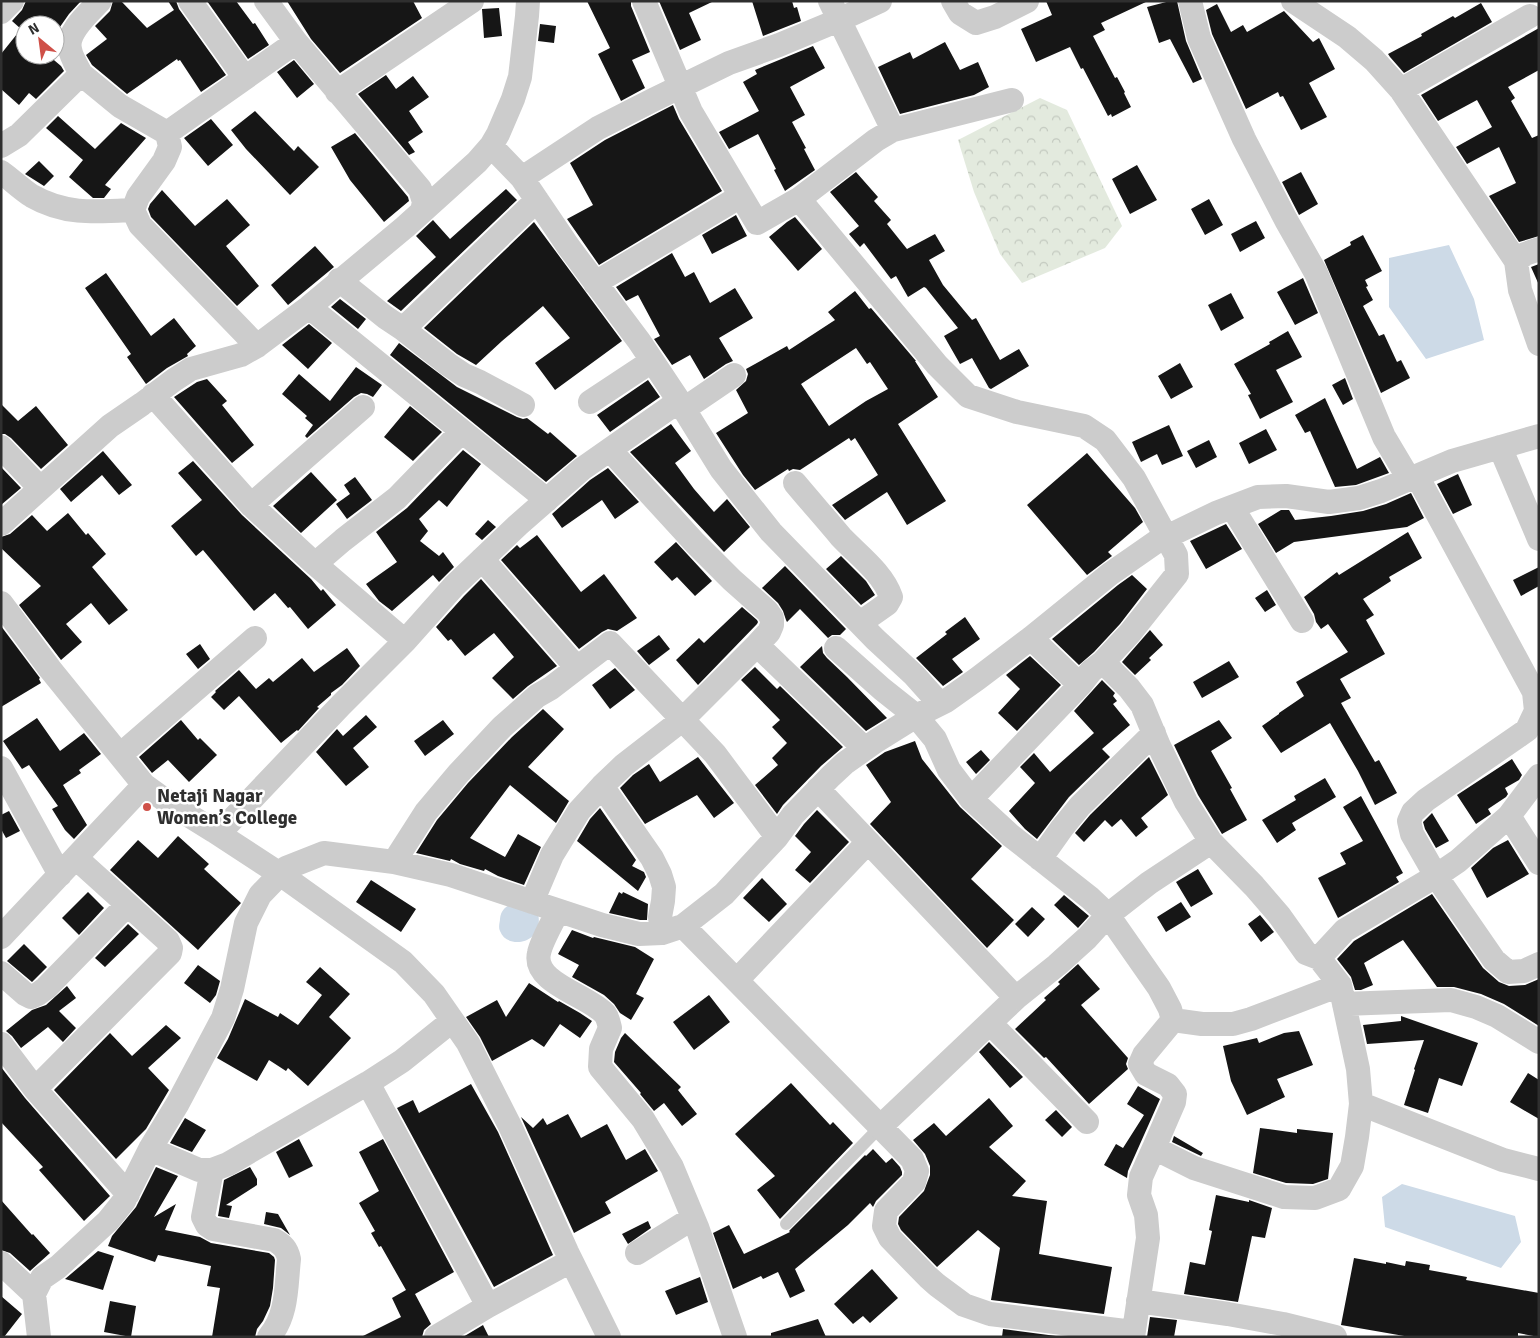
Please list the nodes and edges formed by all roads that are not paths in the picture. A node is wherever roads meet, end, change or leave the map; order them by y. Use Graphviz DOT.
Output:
graph roads {
  1 [pos="12,1"];
  2 [pos="100,1"];
  3 [pos="190,1"];
  4 [pos="266,1"];
  5 [pos="472,1"];
  6 [pos="528,1"];
  7 [pos="644,1"];
  8 [pos="880,1"];
  9 [pos="953,1"];
  10 [pos="1027,1"];
  11 [pos="1190,1"];
  12 [pos="1293,1"];
  13 [pos="835,11"];
  14 [pos="1,12"];
  15 [pos="1530,16"];
  16 [pos="296,42"];
  17 [pos="81,74"];
  18 [pos="245,78"];
  19 [pos="682,87"];
  20 [pos="1401,90"];
  21 [pos="337,92"];
  22 [pos="1012,100"];
  23 [pos="892,130"];
  24 [pos="167,133"];
  25 [pos="1,146"];
  26 [pos="491,146"];
  27 [pos="1,172"];
  28 [pos="522,178"];
  29 [pos="741,196"];
  30 [pos="800,199"];
  31 [pos="537,200"];
  32 [pos="133,210"];
  33 [pos="422,211"];
  34 [pos="1539,249"];
  35 [pos="1516,261"];
  36 [pos="339,280"];
  37 [pos="595,283"];
  38 [pos="309,307"];
  39 [pos="403,329"];
  40 [pos="1539,344"];
  41 [pos="257,346"];
  42 [pos="652,361"];
  43 [pos="734,376"];
  44 [pos="153,395"];
  45 [pos="590,402"];
  46 [pos="523,405"];
  47 [pos="682,405"];
  48 [pos="363,407"];
  49 [pos="462,431"];
  50 [pos="1539,436"];
  51 [pos="1500,446"];
  52 [pos="1,447"];
  53 [pos="610,450"];
  54 [pos="1413,477"];
  55 [pos="795,483"];
  56 [pos="40,488"];
  57 [pos="547,500"];
  58 [pos="252,505"];
  59 [pos="1232,507"];
  60 [pos="1,524"];
  61 [pos="1166,536"];
  62 [pos="1539,539"];
  63 [pos="482,559"];
  64 [pos="315,564"];
  65 [pos="1,603"];
  66 [pos="1302,621"];
  67 [pos="860,623"];
  68 [pos="255,638"];
  69 [pos="1031,638"];
  70 [pos="405,641"];
  71 [pos="757,646"];
  72 [pos="836,648"];
  73 [pos="1103,662"];
  74 [pos="577,668"];
  75 [pos="1080,685"];
  76 [pos="940,704"];
  77 [pos="916,716"];
  78 [pos="682,720"];
  79 [pos="1154,733"];
  80 [pos="865,749"];
  81 [pos="120,755"];
  82 [pos="1,768"];
  83 [pos="1539,776"];
  84 [pos="144,785"];
  85 [pos="602,786"];
  86 [pos="818,789"];
  87 [pos="971,799"];
  88 [pos="1509,816"];
  89 [pos="214,831"];
  90 [pos="777,837"];
  91 [pos="868,842"];
  92 [pos="1211,842"];
  93 [pos="76,858"];
  94 [pos="1040,859"];
  95 [pos="394,862"];
  96 [pos="1539,863"];
  97 [pos="280,874"];
  98 [pos="60,875"];
  99 [pos="1436,876"];
  100 [pos="532,902"];
  101 [pos="128,905"];
  102 [pos="558,911"];
  103 [pos="1108,915"];
  104 [pos="4,925"];
  105 [pos="672,929"];
  106 [pos="1319,958"];
  107 [pos="1539,964"];
  108 [pos="1,973"];
  109 [pos="736,980"];
  110 [pos="1342,995"];
  111 [pos="1016,998"];
  112 [pos="1173,1020"];
  113 [pos="452,1021"];
  114 [pos="990,1023"];
  115 [pos="1539,1042"];
  116 [pos="1,1044"];
  117 [pos="368,1083"];
  118 [pos="35,1089"];
  119 [pos="1361,1104"];
  120 [pos="1087,1122"];
  121 [pos="880,1127"];
  122 [pos="1154,1148"];
  123 [pos="150,1149"];
  124 [pos="1539,1169"];
  125 [pos="212,1170"];
  126 [pos="128,1194"];
  127 [pos="693,1218"];
  128 [pos="786,1224"];
  129 [pos="637,1253"];
  130 [pos="571,1261"];
  131 [pos="1,1263"];
  132 [pos="34,1294"];
  133 [pos="1138,1301"];
  134 [pos="488,1306"];
  135 [pos="1133,1334"];
  136 [pos="39,1337"];
  137 [pos="269,1337"];
  138 [pos="436,1337"];
  139 [pos="609,1337"];
  140 [pos="735,1337"];
  141 [pos="1335,1337"];
  1 -- 14 [label="street"];
  2 -- 17 [label="street"];
  3 -- 18 [label="street"];
  4 -- 16 [label="street"];
  5 -- 21 [label="street"];
  6 -- 26 [label="street"];
  7 -- 19 [label="street"];
  8 -- 13 [label="street"];
  9 -- 10 [label="street"];
  11 -- 54 [label="street"];
  12 -- 20 [label="street"];
  13 -- 19 [label="street"];
  13 -- 23 [label="street"];
  15 -- 20 [label="street"];
  16 -- 18 [label="street"];
  16 -- 21 [label="street"];
  17 -- 24 [label="street"];
  17 -- 25 [label="street"];
  18 -- 24 [label="street"];
  19 -- 28 [label="street"];
  19 -- 29 [label="street"];
  20 -- 35 [label="street"];
  21 -- 33 [label="street"];
  22 -- 23 [label="street"];
  23 -- 30 [label="street"];
  24 -- 32 [label="street"];
  26 -- 28 [label="street"];
  26 -- 33 [label="street"];
  27 -- 32 [label="street"];
  28 -- 31 [label="street"];
  29 -- 30 [label="street"];
  29 -- 37 [label="street"];
  30 -- 61 [label="street"];
  31 -- 37 [label="street"];
  31 -- 39 [label="street"];
  32 -- 41 [label="street"];
  33 -- 36 [label="street"];
  34 -- 35 [label="street"];
  35 -- 40 [label="street"];
  36 -- 38 [label="street"];
  36 -- 39 [label="street"];
  37 -- 42 [label="street"];
  38 -- 41 [label="street"];
  38 -- 49 [label="street"];
  39 -- 46 [label="street"];
  41 -- 44 [label="street"];
  42 -- 45 [label="street"];
  42 -- 47 [label="street"];
  43 -- 47 [label="street"];
  44 -- 56 [label="street"];
  44 -- 58 [label="street"];
  47 -- 53 [label="street"];
  47 -- 67 [label="street"];
  48 -- 58 [label="street"];
  49 -- 57 [label="street"];
  49 -- 64 [label="street"];
  50 -- 51 [label="street"];
  51 -- 54 [label="street"];
  51 -- 62 [label="street"];
  52 -- 56 [label="street"];
  53 -- 57 [label="street"];
  53 -- 71 [label="street"];
  54 -- 59 [label="street"];
  54 -- 99 [label="street"];
  55 -- 67 [label="street"];
  56 -- 60 [label="street"];
  57 -- 63 [label="street"];
  58 -- 64 [label="street"];
  59 -- 61 [label="street"];
  59 -- 66 [label="street"];
  61 -- 69 [label="street"];
  61 -- 73 [label="street"];
  63 -- 70 [label="street"];
  63 -- 74 [label="street"];
  64 -- 70 [label="street"];
  65 -- 81 [label="street"];
  67 -- 76 [label="street"];
  68 -- 81 [label="street"];
  69 -- 75 [label="street"];
  69 -- 76 [label="street"];
  70 -- 89 [label="street"];
  71 -- 78 [label="street"];
  71 -- 80 [label="street"];
  72 -- 77 [label="street"];
  73 -- 75 [label="street"];
  73 -- 79 [label="street"];
  74 -- 78 [label="street"];
  74 -- 95 [label="street"];
  75 -- 87 [label="street"];
  76 -- 77 [label="street"];
  77 -- 80 [label="street"];
  77 -- 87 [label="street"];
  78 -- 85 [label="street"];
  78 -- 90 [label="street"];
  79 -- 92 [label="street"];
  79 -- 94 [label="street"];
  80 -- 86 [label="street"];
  81 -- 84 [label="street"];
  82 -- 98 [label="street"];
  83 -- 88 [label="street"];
  84 -- 89 [label="street"];
  84 -- 93 [label="street"];
  85 -- 100 [label="street"];
  85 -- 105 [label="street"];
  86 -- 90 [label="street"];
  86 -- 91 [label="street"];
  87 -- 94 [label="street"];
  88 -- 96 [label="street"];
  88 -- 99 [label="street"];
  89 -- 97 [label="street"];
  90 -- 105 [label="street"];
  91 -- 109 [label="street"];
  91 -- 111 [label="street"];
  92 -- 103 [label="street"];
  92 -- 106 [label="street"];
  93 -- 98 [label="street"];
  93 -- 101 [label="street"];
  94 -- 103 [label="street"];
  95 -- 97 [label="street"];
  95 -- 100 [label="street"];
  97 -- 113 [label="street"];
  97 -- 123 [label="street"];
  98 -- 104 [label="street"];
  99 -- 106 [label="street"];
  99 -- 107 [label="street"];
  100 -- 102 [label="street"];
  101 -- 108 [label="street"];
  101 -- 118 [label="street"];
  102 -- 105 [label="street"];
  102 -- 127 [label="street"];
  103 -- 111 [label="street"];
  103 -- 112 [label="street"];
  105 -- 109 [label="street"];
  106 -- 110 [label="street"];
  109 -- 121 [label="street"];
  110 -- 112 [label="street"];
  110 -- 115 [label="street"];
  110 -- 119 [label="street"];
  111 -- 114 [label="street"];
  112 -- 122 [label="street"];
  113 -- 117 [label="street"];
  113 -- 130 [label="street"];
  114 -- 120 [label="street"];
  114 -- 121 [label="street"];
  116 -- 118 [label="street"];
  117 -- 125 [label="street"];
  117 -- 134 [label="street"];
  118 -- 126 [label="street"];
  119 -- 122 [label="street"];
  119 -- 124 [label="street"];
  121 -- 128 [label="lane"];
  121 -- 135 [label="street"];
  122 -- 133 [label="street"];
  123 -- 125 [label="street"];
  123 -- 126 [label="street"];
  125 -- 137 [label="street"];
  126 -- 132 [label="street"];
  127 -- 129 [label="street"];
  127 -- 140 [label="street"];
  130 -- 134 [label="street"];
  130 -- 139 [label="street"];
  131 -- 132 [label="street"];
  132 -- 136 [label="street"];
  133 -- 135 [label="street"];
  133 -- 141 [label="street"];
  134 -- 138 [label="street"];
}
